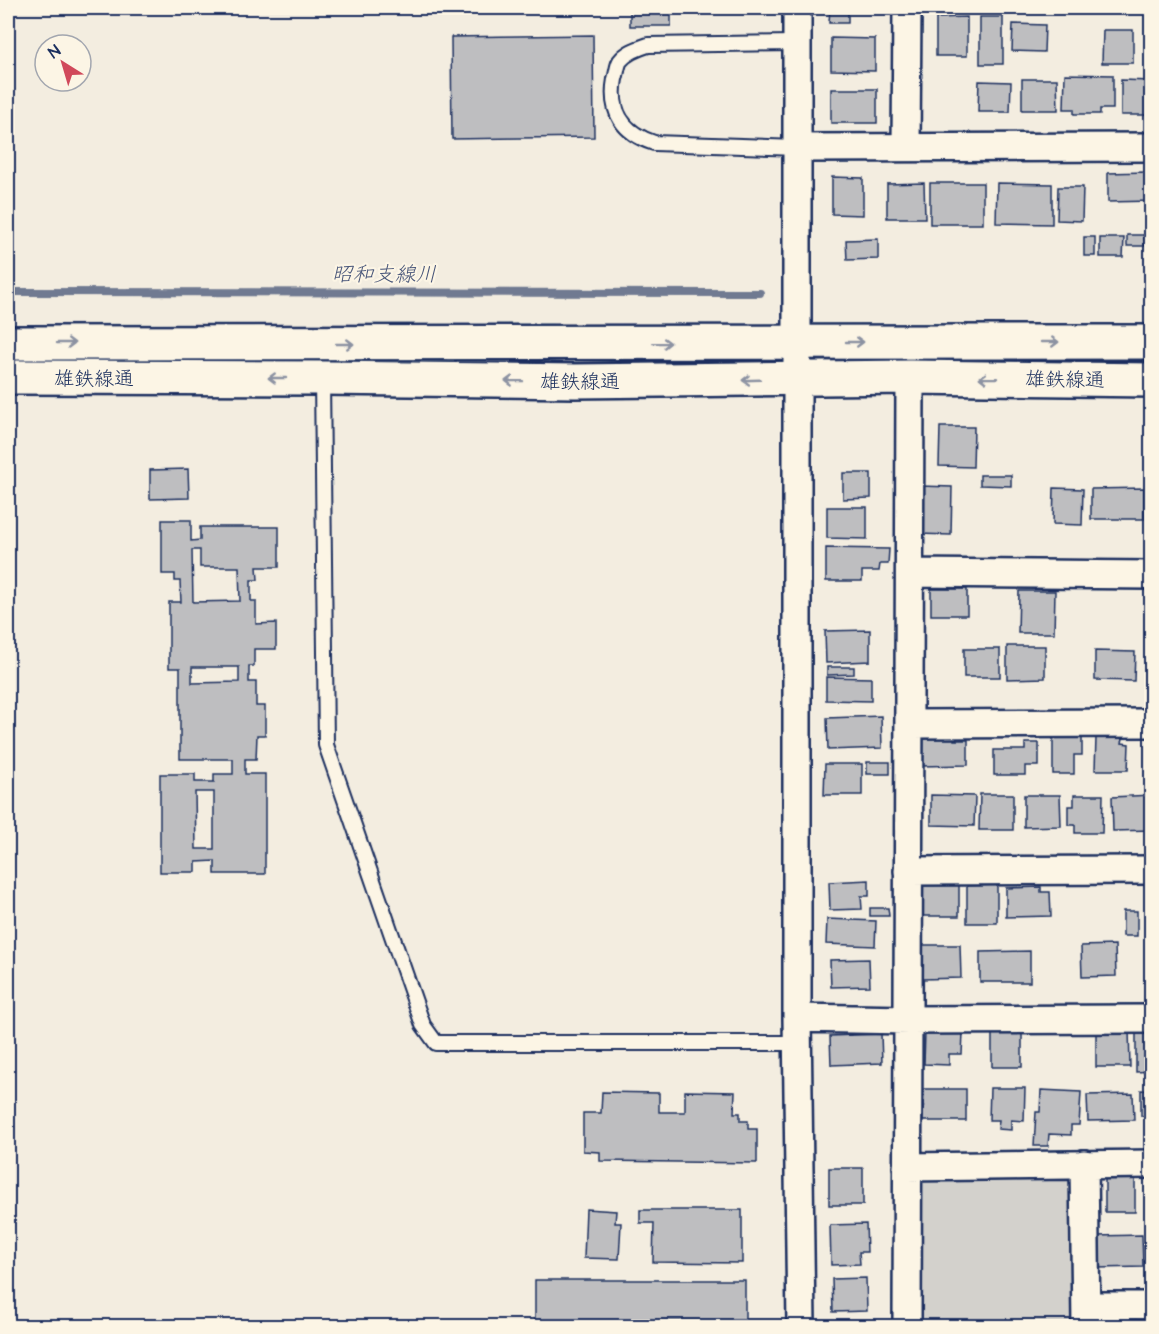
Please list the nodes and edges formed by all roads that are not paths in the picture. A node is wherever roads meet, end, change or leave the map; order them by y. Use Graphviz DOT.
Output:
graph roads {
  1 [pos="797,8"];
  2 [pos="907,8"];
  3 [pos="797,44"];
  4 [pos="906,147"];
  5 [pos="1152,147"];
  6 [pos="797,148"];
  7 [pos="796,342"];
  8 [pos="1152,342"];
  9 [pos="8,343"];
  10 [pos="8,377"];
  11 [pos="910,377"];
  12 [pos="322,378"];
  13 [pos="797,379"];
  14 [pos="1152,381"];
  15 [pos="910,573"];
  16 [pos="1152,575"];
  17 [pos="1152,723"];
  18 [pos="910,724"];
  19 [pos="1152,870"];
  20 [pos="908,871"];
  21 [pos="1152,1019"];
  22 [pos="908,1020"];
  23 [pos="797,1030"];
  24 [pos="1084,1164"];
  25 [pos="1152,1164"];
  26 [pos="908,1167"];
  27 [pos="1152,1306"];
  28 [pos="1086,1316"];
  29 [pos="801,1326"];
  30 [pos="907,1326"];
  1 -- 3 [label="street"];
  2 -- 4 [label="street"];
  3 -- 6 [label="street"];
  3 -- 6 [label="lane"];
  4 -- 5 [label="street"];
  4 -- 6 [label="street"];
  6 -- 7 [label="street"];
  7 -- 8 [label="main road, 雄鉄線通, one-way"];
  9 -- 7 [label="main road, 雄鉄線通, one-way"];
  7 -- 13 [label="street"];
  12 -- 10 [label="main road, 雄鉄線通, one-way"];
  11 -- 13 [label="main road, 雄鉄線通"];
  14 -- 11 [label="main road, 雄鉄線通, one-way"];
  11 -- 15 [label="street"];
  13 -- 12 [label="main road, 雄鉄線通, one-way"];
  12 -- 23 [label="lane"];
  13 -- 23 [label="street"];
  15 -- 16 [label="street"];
  15 -- 18 [label="street"];
  17 -- 18 [label="street"];
  18 -- 20 [label="street"];
  19 -- 20 [label="street"];
  20 -- 22 [label="street"];
  21 -- 22 [label="street"];
  22 -- 23 [label="street"];
  22 -- 26 [label="street"];
  23 -- 29 [label="street"];
  24 -- 25 [label="street"];
  24 -- 26 [label="street"];
  24 -- 28 [label="street"];
  26 -- 30 [label="street"];
  27 -- 28 [label="street"];
}
